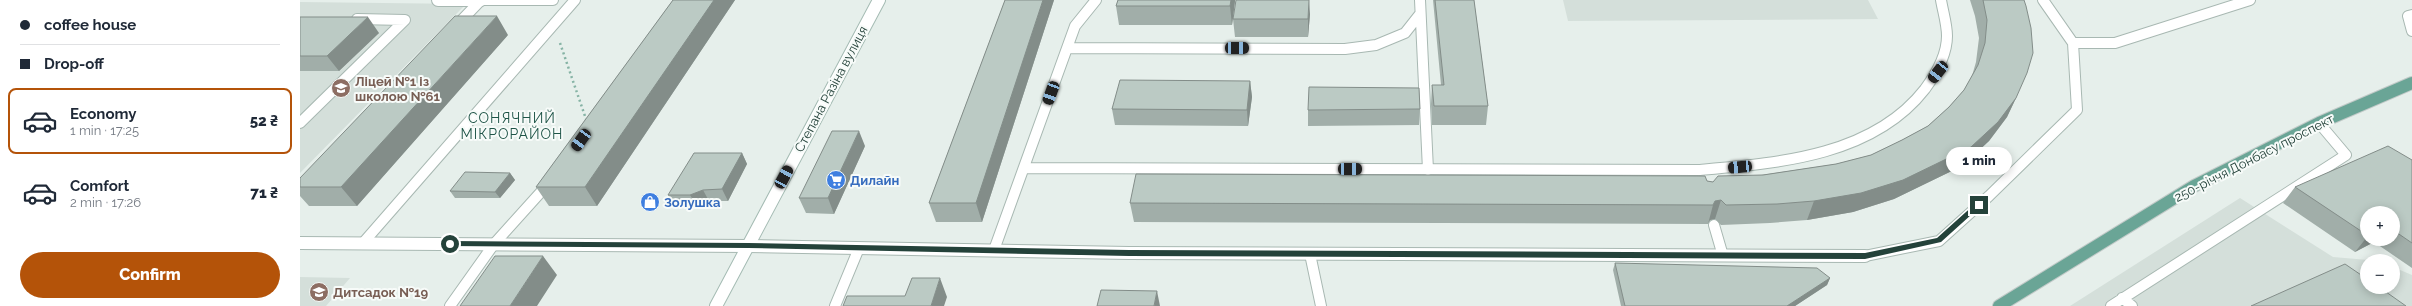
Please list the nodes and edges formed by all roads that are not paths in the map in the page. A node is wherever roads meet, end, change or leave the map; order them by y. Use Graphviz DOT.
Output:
graph roads {
  1 [pos="438,0"];
  2 [pos="481,0"];
  3 [pos="553,0"];
  4 [pos="574,0"];
  5 [pos="878,0"];
  6 [pos="1096,0"];
  7 [pos="1420,0"];
  8 [pos="1942,0"];
  9 [pos="2043,0"];
  10 [pos="2250,0"];
  11 [pos="1420,14"];
  12 [pos="2412,14"];
  13 [pos="345,19"];
  14 [pos="2412,31"];
  15 [pos="448,35"];
  16 [pos="2073,43"];
  17 [pos="1068,48"];
  18 [pos="2412,83"];
  19 [pos="300,123"];
  20 [pos="2319,123"];
  21 [pos="1024,168"];
  22 [pos="1428,170"];
  23 [pos="1700,170"];
  24 [pos="557,172"];
  25 [pos="1703,183"];
  26 [pos="1714,224"];
  27 [pos="300,243"];
  28 [pos="363,243"];
  29 [pos="494,244"];
  30 [pos="748,246"];
  31 [pos="860,248"];
  32 [pos="994,250"];
  33 [pos="1310,254"];
  34 [pos="1723,256"];
  35 [pos="1865,256"];
  36 [pos="2122,298"];
  37 [pos="450,306"];
  38 [pos="716,306"];
  39 [pos="835,306"];
  40 [pos="1321,306"];
  41 [pos="1999,306"];
  42 [pos="2110,306"];
  43 [pos="2132,306"];
  1 -- 2 [label="street"];
  2 -- 3 [label="lane"];
  2 -- 15 [label="lane"];
  4 -- 28 [label="lane"];
  5 -- 30 [label="street, Степана Разіна вулиця"];
  6 -- 17 [label="lane"];
  7 -- 11 [label="lane"];
  8 -- 23 [label="lane"];
  9 -- 16 [label="lane"];
  10 -- 16 [label="lane"];
  11 -- 17 [label="lane"];
  11 -- 22 [label="lane"];
  12 -- 14 [label="lane"];
  13 -- 19 [label="lane"];
  16 -- 35 [label="lane"];
  17 -- 21 [label="lane"];
  18 -- 20 [label="main road, 250-річчя Донбасу проспект"];
  20 -- 36 [label="lane"];
  20 -- 41 [label="main road, 250-річчя Донбасу проспект"];
  21 -- 22 [label="lane"];
  21 -- 32 [label="lane"];
  22 -- 23 [label="lane"];
  23 -- 25 [label="lane"];
  24 -- 29 [label="lane"];
  26 -- 34 [label="lane"];
  27 -- 28 [label="street"];
  28 -- 29 [label="street"];
  29 -- 30 [label="street"];
  29 -- 37 [label="lane"];
  30 -- 31 [label="street"];
  30 -- 38 [label="street, Степана Разіна вулиця"];
  31 -- 32 [label="street"];
  31 -- 39 [label="lane"];
  32 -- 33 [label="street"];
  33 -- 34 [label="street"];
  33 -- 40 [label="lane"];
  34 -- 35 [label="street"];
  36 -- 42 [label="lane"];
  36 -- 43 [label="lane"];
}
